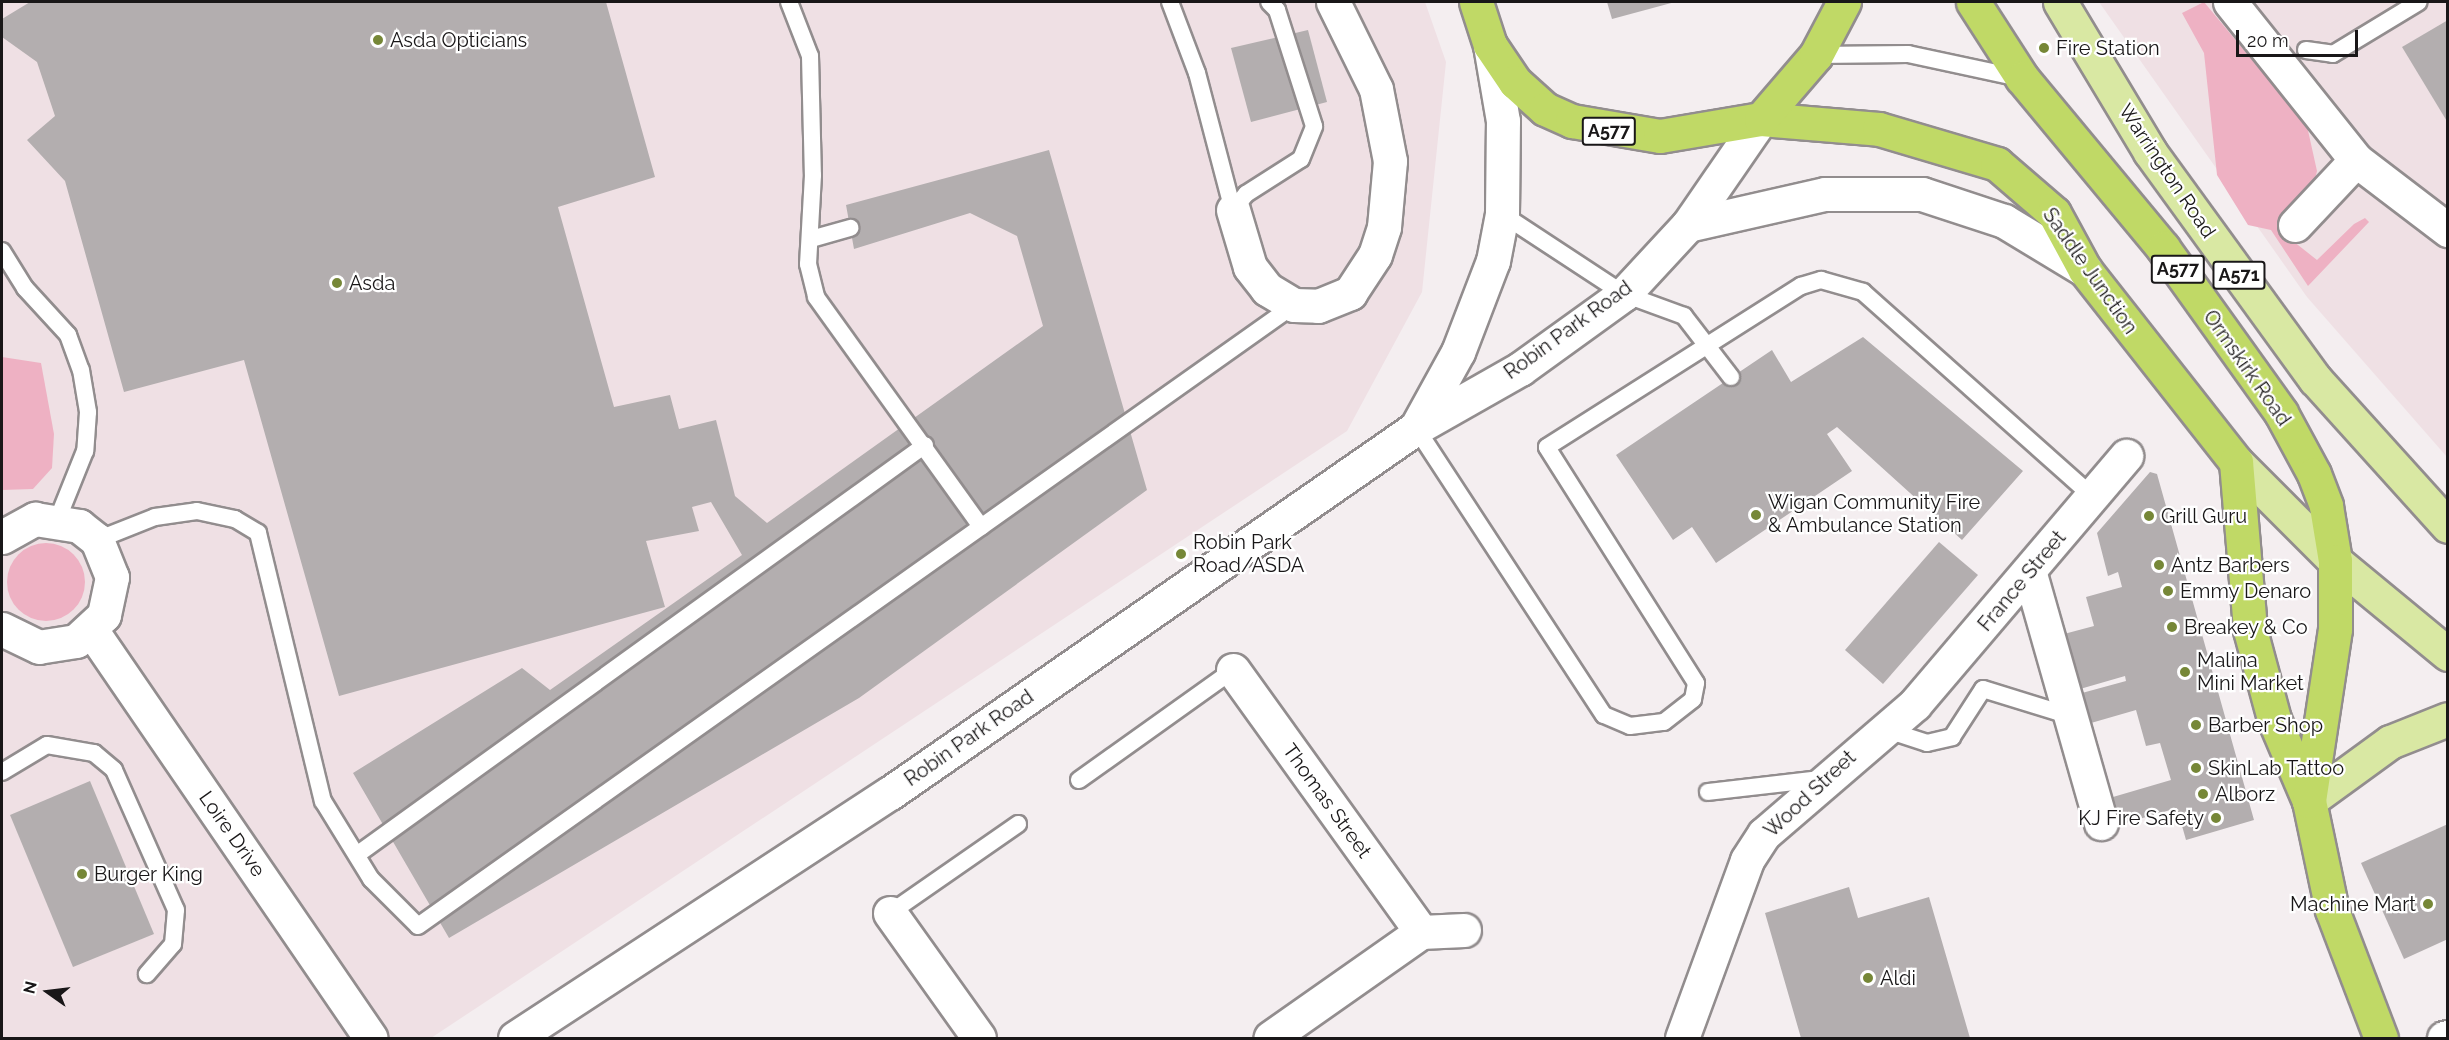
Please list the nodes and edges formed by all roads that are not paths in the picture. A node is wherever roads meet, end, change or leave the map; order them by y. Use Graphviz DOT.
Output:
graph roads {
  1 [pos="789,2"];
  2 [pos="1170,2"];
  3 [pos="1269,2"];
  4 [pos="1333,2"];
  5 [pos="1476,2"];
  6 [pos="1844,2"];
  7 [pos="1973,2"];
  8 [pos="2060,2"];
  9 [pos="2230,2"];
  10 [pos="2419,2"];
  11 [pos="1490,45"];
  12 [pos="2306,50"];
  13 [pos="1816,54"];
  14 [pos="2022,78"];
  15 [pos="1761,119"];
  16 [pos="2356,160"];
  17 [pos="1233,210"];
  18 [pos="1502,214"];
  19 [pos="1688,225"];
  20 [pos="2295,225"];
  21 [pos="850,228"];
  22 [pos="2448,230"];
  23 [pos="811,239"];
  24 [pos="2,252"];
  25 [pos="2085,270"];
  26 [pos="1624,294"];
  27 [pos="1294,305"];
  28 [pos="1707,346"];
  29 [pos="1731,377"];
  30 [pos="1416,428"];
  31 [pos="925,445"];
  32 [pos="2126,456"];
  33 [pos="2236,462"];
  34 [pos="2092,496"];
  35 [pos="58,518"];
  36 [pos="2448,525"];
  37 [pos="981,527"];
  38 [pos="2,537"];
  39 [pos="97,540"];
  40 [pos="2335,561"];
  41 [pos="2030,574"];
  42 [pos="2,629"];
  43 [pos="92,631"];
  44 [pos="2448,654"];
  45 [pos="1233,670"];
  46 [pos="1915,704"];
  47 [pos="2070,716"];
  48 [pos="2448,719"];
  49 [pos="1883,729"];
  50 [pos="2,772"];
  51 [pos="1822,779"];
  52 [pos="1078,780"];
  53 [pos="1708,792"];
  54 [pos="2309,801"];
  55 [pos="2101,823"];
  56 [pos="1018,824"];
  57 [pos="358,854"];
  58 [pos="890,913"];
  59 [pos="1464,930"];
  60 [pos="1421,932"];
  61 [pos="147,974"];
  62 [pos="371,1038"];
  63 [pos="515,1038"];
  64 [pos="979,1038"];
  65 [pos="1270,1038"];
  66 [pos="1682,1038"];
  67 [pos="2381,1038"];
  1 -- 23 [label="lane"];
  2 -- 17 [label="lane"];
  3 -- 17 [label="lane"];
  4 -- 27 [label="street"];
  5 -- 11 [label="highway, Saddle Junction / A577"];
  6 -- 13 [label="highway"];
  7 -- 14 [label="highway, Ormskirk Road / A577"];
  8 -- 36 [label="main road, Warrington Road / A571"];
  9 -- 16 [label="street"];
  10 -- 12 [label="lane"];
  11 -- 15 [label="highway, Saddle Junction / A577"];
  11 -- 18 [label="street, Robin Park Road"];
  13 -- 14 [label="lane"];
  13 -- 15 [label="highway"];
  14 -- 40 [label="highway, Ormskirk Road / A577"];
  15 -- 19 [label="street, Robin Park Road"];
  15 -- 25 [label="highway, Saddle Junction / A577"];
  16 -- 20 [label="street"];
  16 -- 22 [label="street"];
  17 -- 27 [label="street"];
  18 -- 26 [label="lane"];
  18 -- 30 [label="street, Robin Park Road"];
  19 -- 25 [label="street, A577"];
  19 -- 26 [label="street, Robin Park Road"];
  21 -- 23 [label="lane"];
  23 -- 31 [label="lane"];
  24 -- 35 [label="lane"];
  25 -- 33 [label="highway, Saddle Junction / A577"];
  26 -- 28 [label="lane"];
  26 -- 30 [label="street, Robin Park Road"];
  27 -- 37 [label="lane"];
  28 -- 29 [label="lane"];
  28 -- 30 [label="lane"];
  28 -- 34 [label="lane"];
  30 -- 63 [label="street, Robin Park Road"];
  31 -- 37 [label="lane"];
  31 -- 57 [label="lane"];
  32 -- 34 [label="street, France Street"];
  33 -- 40 [label="main road"];
  33 -- 54 [label="highway, Ormskirk Road / A577"];
  34 -- 41 [label="street, France Street"];
  35 -- 38 [label="street"];
  35 -- 39 [label="street"];
  37 -- 57 [label="lane"];
  39 -- 43 [label="street"];
  39 -- 57 [label="lane"];
  40 -- 44 [label="main road"];
  40 -- 54 [label="highway, Ormskirk Road / A577"];
  41 -- 46 [label="street, France Street"];
  41 -- 47 [label="street"];
  42 -- 43 [label="street"];
  43 -- 62 [label="street, Loire Drive"];
  45 -- 52 [label="lane"];
  45 -- 60 [label="street, Thomas Street"];
  46 -- 49 [label="street, Wood Street"];
  47 -- 49 [label="lane"];
  47 -- 55 [label="street"];
  48 -- 54 [label="main road"];
  49 -- 51 [label="street, Wood Street"];
  50 -- 61 [label="lane"];
  51 -- 53 [label="lane"];
  51 -- 66 [label="street, Wood Street"];
  54 -- 67 [label="highway, Ormskirk Road / A577"];
  56 -- 58 [label="lane"];
  58 -- 64 [label="street"];
  59 -- 60 [label="street"];
  60 -- 65 [label="street"];
}
